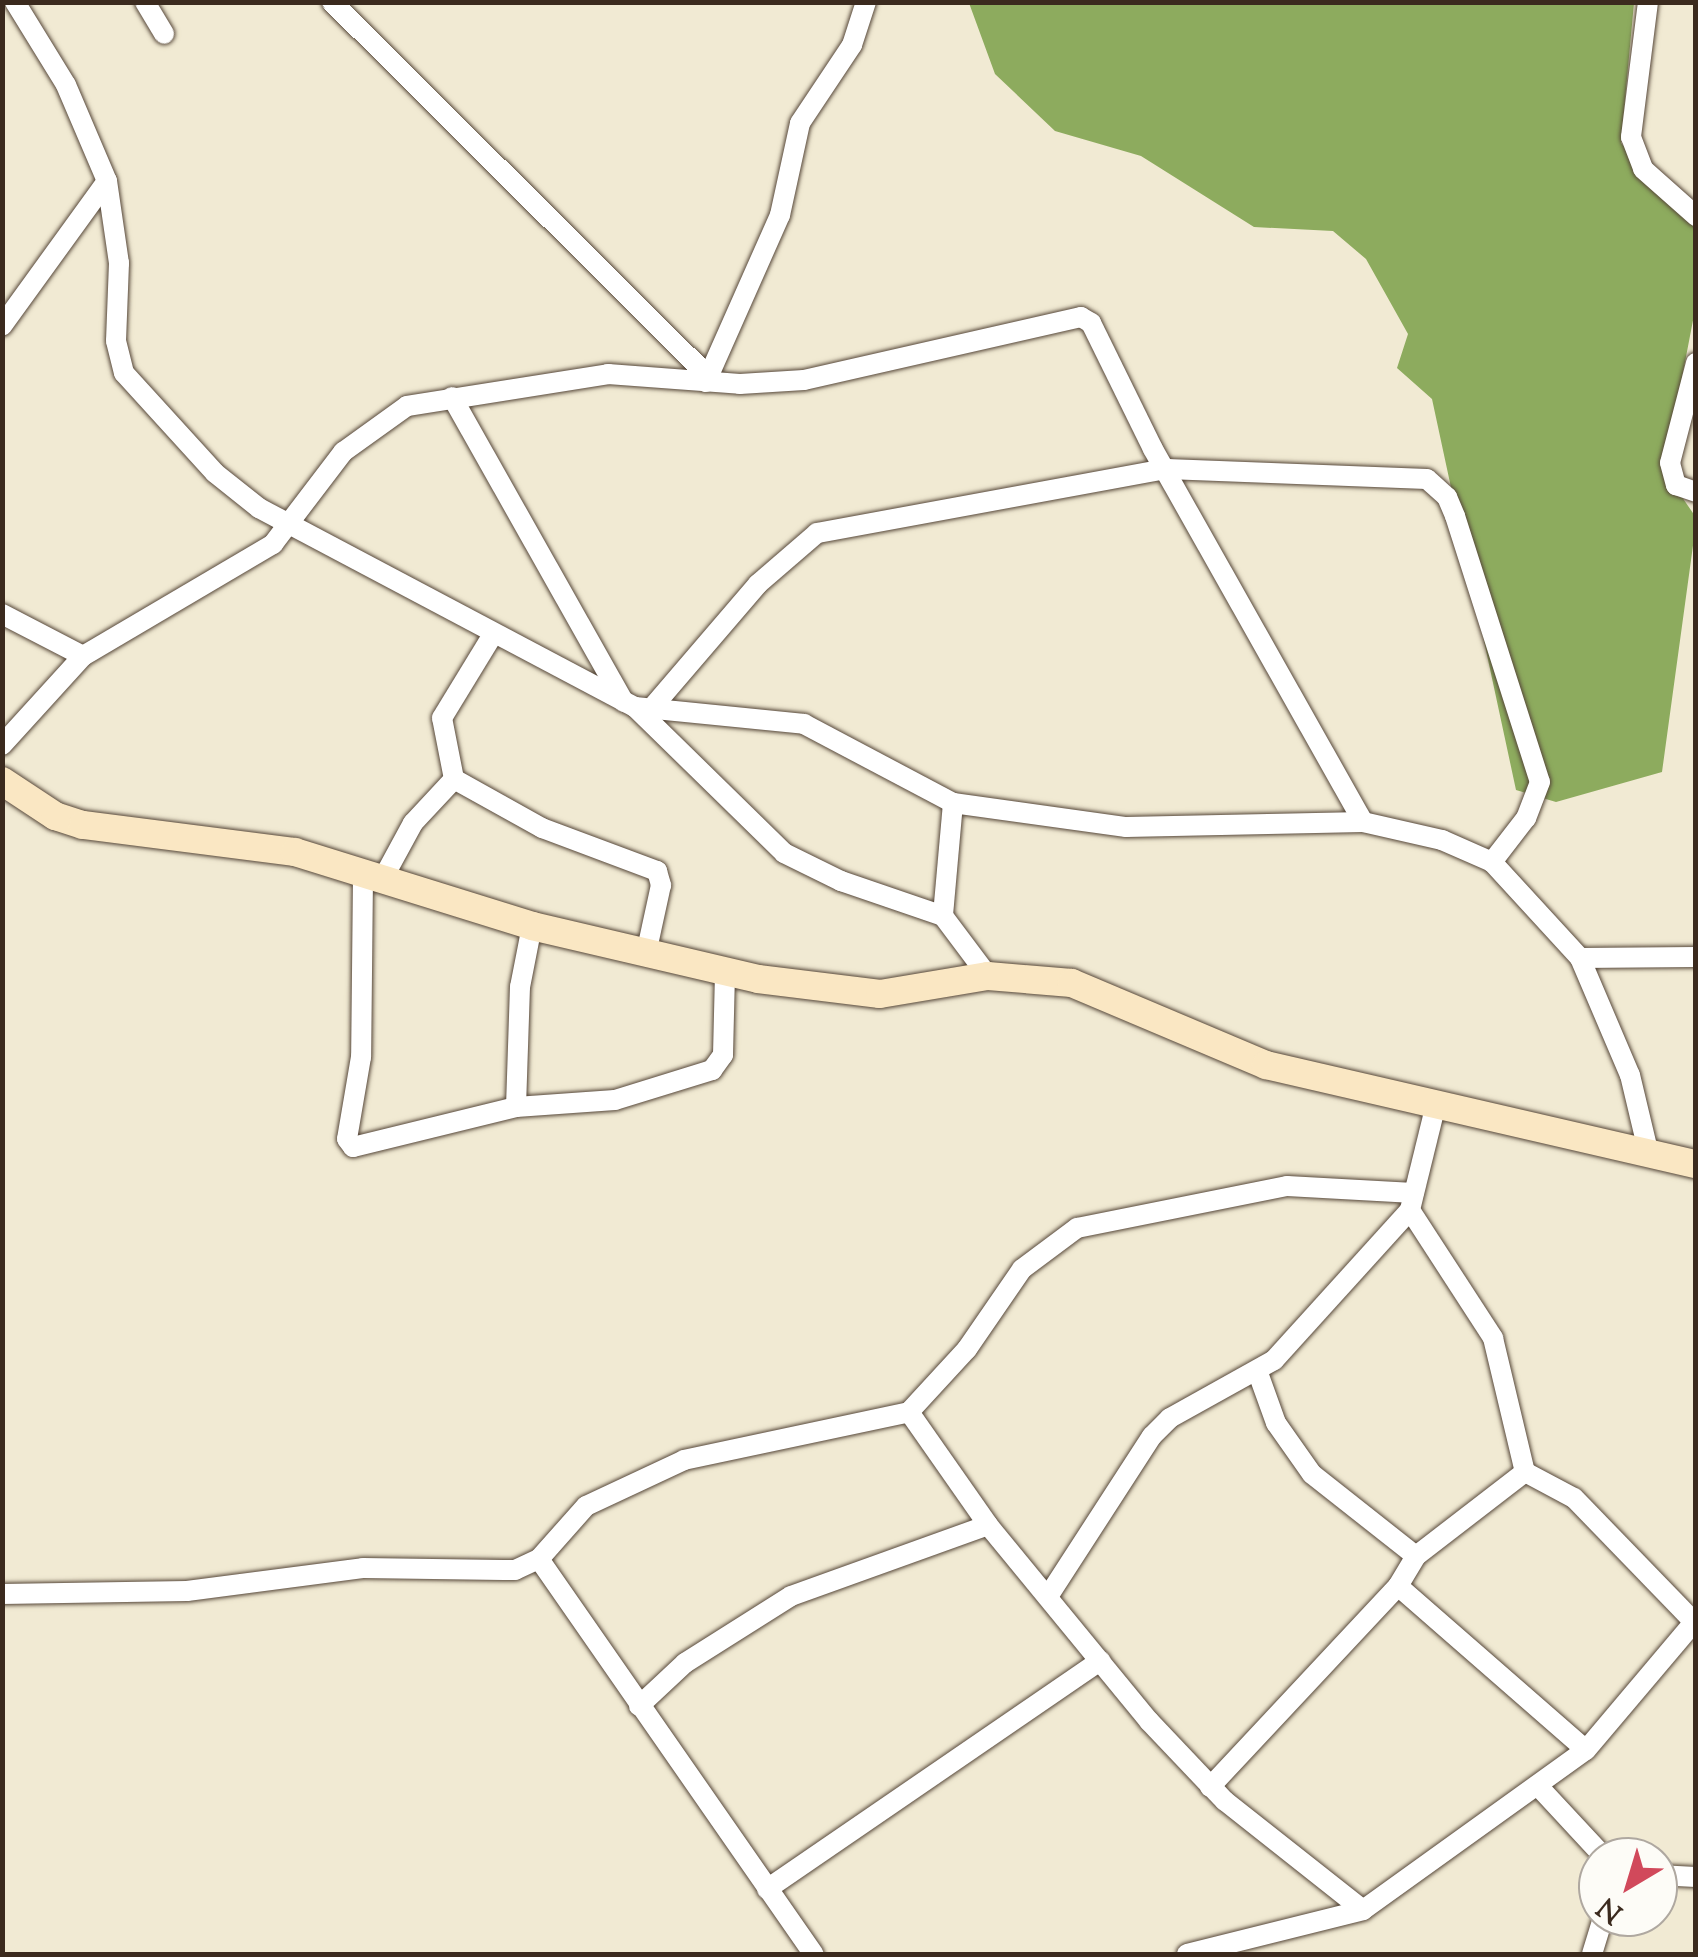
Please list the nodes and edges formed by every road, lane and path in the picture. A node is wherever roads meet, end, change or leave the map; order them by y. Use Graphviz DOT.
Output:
graph roads {
  1 [pos="15,2"];
  2 [pos="145,2"];
  3 [pos="332,2"];
  4 [pos="866,2"];
  5 [pos="1648,2"];
  6 [pos="164,34"];
  7 [pos="108,181"];
  8 [pos="1696,216"];
  9 [pos="2,326"];
  10 [pos="1696,363"];
  11 [pos="707,379"];
  12 [pos="452,397"];
  13 [pos="1167,470"];
  14 [pos="1696,492"];
  15 [pos="292,523"];
  16 [pos="2,614"];
  17 [pos="492,636"];
  18 [pos="83,656"];
  19 [pos="636,706"];
  20 [pos="2,745"];
  21 [pos="454,779"];
  22 [pos="2,781"];
  23 [pos="953,803"];
  24 [pos="1363,822"];
  25 [pos="1492,862"];
  26 [pos="372,879"];
  27 [pos="943,916"];
  28 [pos="532,926"];
  29 [pos="646,954"];
  30 [pos="1696,957"];
  31 [pos="1580,958"];
  32 [pos="725,971"];
  33 [pos="988,976"];
  34 [pos="1436,1104"];
  35 [pos="516,1107"];
  36 [pos="1648,1155"];
  37 [pos="1696,1164"];
  38 [pos="1412,1202"];
  39 [pos="1258,1373"];
  40 [pos="909,1412"];
  41 [pos="1525,1472"];
  42 [pos="988,1525"];
  43 [pos="1416,1556"];
  44 [pos="539,1559"];
  45 [pos="1398,1586"];
  46 [pos="2,1594"];
  47 [pos="1049,1595"];
  48 [pos="1695,1621"];
  49 [pos="1100,1662"];
  50 [pos="639,1706"];
  51 [pos="1586,1750"];
  52 [pos="1210,1787"];
  53 [pos="1539,1788"];
  54 [pos="1585,1837"];
  55 [pos="767,1888"];
  56 [pos="1363,1910"];
  57 [pos="814,1954"];
  58 [pos="1187,1954"];
  1 -- 7 [label="street"];
  2 -- 6 [label="street"];
  3 -- 11 [label="street"];
  4 -- 11 [label="street"];
  5 -- 8 [label="street"];
  7 -- 9 [label="street"];
  7 -- 15 [label="street"];
  10 -- 14 [label="street"];
  11 -- 12 [label="street"];
  11 -- 13 [label="street"];
  12 -- 15 [label="street"];
  12 -- 19 [label="street"];
  13 -- 19 [label="street"];
  13 -- 24 [label="street"];
  13 -- 25 [label="street"];
  15 -- 17 [label="street"];
  15 -- 18 [label="street"];
  16 -- 18 [label="street"];
  17 -- 19 [label="street"];
  17 -- 21 [label="street"];
  18 -- 20 [label="street"];
  19 -- 23 [label="street"];
  19 -- 27 [label="street"];
  21 -- 26 [label="street"];
  21 -- 29 [label="street"];
  22 -- 26 [label="street"];
  23 -- 24 [label="street"];
  23 -- 27 [label="street"];
  24 -- 25 [label="street"];
  25 -- 31 [label="street"];
  26 -- 28 [label="street"];
  26 -- 35 [label="street"];
  27 -- 33 [label="street"];
  28 -- 29 [label="street"];
  28 -- 35 [label="street"];
  29 -- 32 [label="street"];
  30 -- 31 [label="street"];
  31 -- 36 [label="street"];
  32 -- 33 [label="street"];
  32 -- 35 [label="street"];
  33 -- 34 [label="street"];
  34 -- 36 [label="street"];
  34 -- 38 [label="street"];
  36 -- 37 [label="street"];
  38 -- 39 [label="street"];
  38 -- 40 [label="street"];
  38 -- 41 [label="street"];
  39 -- 43 [label="street"];
  39 -- 47 [label="street"];
  40 -- 42 [label="street"];
  40 -- 44 [label="street"];
  41 -- 43 [label="street"];
  41 -- 48 [label="street"];
  42 -- 47 [label="street"];
  42 -- 50 [label="street"];
  43 -- 45 [label="street"];
  44 -- 46 [label="street"];
  44 -- 50 [label="street"];
  45 -- 51 [label="street"];
  45 -- 52 [label="street"];
  47 -- 49 [label="street"];
  48 -- 51 [label="street"];
  49 -- 52 [label="street"];
  49 -- 55 [label="street"];
  50 -- 55 [label="street"];
  51 -- 53 [label="street"];
  52 -- 56 [label="street"];
  53 -- 54 [label="street"];
  53 -- 56 [label="street"];
  55 -- 57 [label="street"];
  56 -- 58 [label="street"];
}
